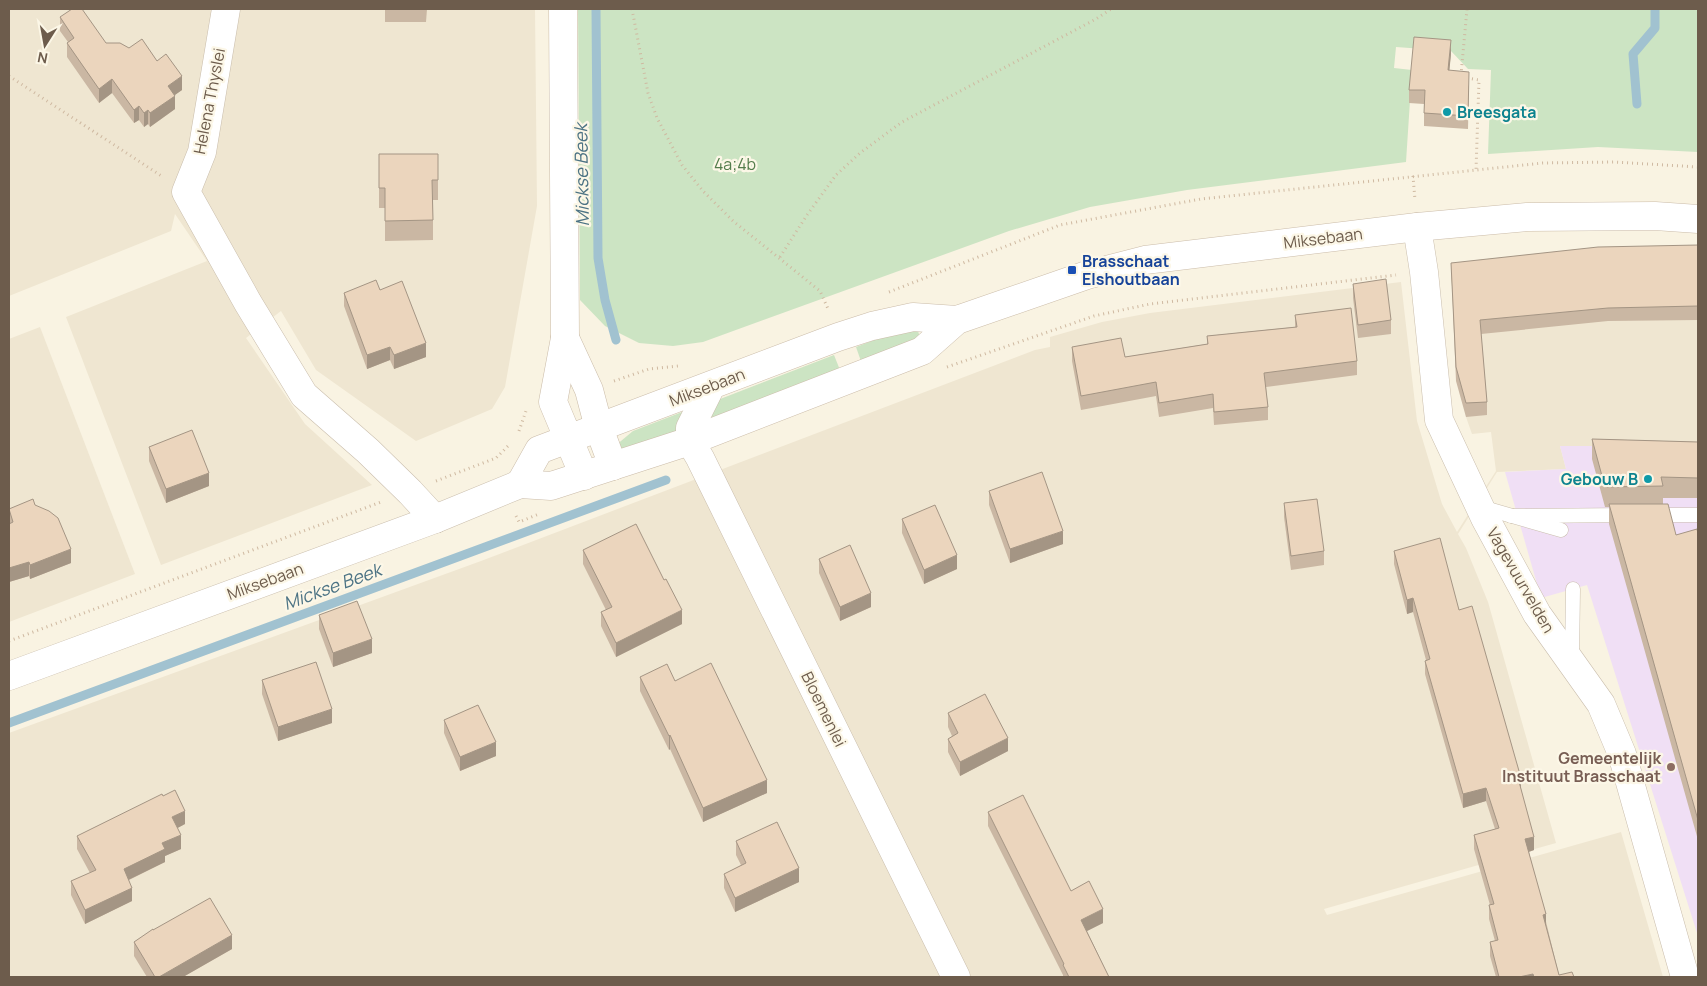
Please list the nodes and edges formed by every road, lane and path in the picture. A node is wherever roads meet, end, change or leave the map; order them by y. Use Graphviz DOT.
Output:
graph roads {
  1 [pos="226,9"];
  2 [pos="563,9"];
  3 [pos="632,9"];
  4 [pos="1111,9"];
  5 [pos="1467,9"];
  6 [pos="9,76"];
  7 [pos="1698,167"];
  8 [pos="1476,170"];
  9 [pos="186,192"];
  10 [pos="1698,219"];
  11 [pos="1417,227"];
  12 [pos="780,257"];
  13 [pos="1424,272"];
  14 [pos="886,293"];
  15 [pos="830,315"];
  16 [pos="914,317"];
  17 [pos="957,320"];
  18 [pos="565,338"];
  19 [pos="932,360"];
  20 [pos="711,386"];
  21 [pos="599,428"];
  22 [pos="568,439"];
  23 [pos="690,441"];
  24 [pos="496,458"];
  25 [pos="613,466"];
  26 [pos="584,476"];
  27 [pos="520,484"];
  28 [pos="410,492"];
  29 [pos="1480,507"];
  30 [pos="1698,515"];
  31 [pos="1511,516"];
  32 [pos="435,519"];
  33 [pos="1561,530"];
  34 [pos="1573,589"];
  35 [pos="9,642"];
  36 [pos="1572,663"];
  37 [pos="9,676"];
  38 [pos="956,977"];
  39 [pos="1685,977"];
  1 -- 9 [label="street, Helena Thyslei"];
  2 -- 18 [label="street"];
  3 -- 12 [label="path"];
  4 -- 12 [label="path"];
  5 -- 8 [label="path"];
  6 -- 9 [label="path"];
  7 -- 8 [label="path"];
  8 -- 14 [label="path"];
  9 -- 28 [label="street"];
  10 -- 11 [label="street, Miksebaan"];
  11 -- 13 [label="street, Vagevuurvelden"];
  11 -- 17 [label="street, Miksebaan"];
  12 -- 15 [label="path"];
  13 -- 19 [label="path"];
  13 -- 29 [label="street, Vagevuurvelden"];
  16 -- 17 [label="street, Miksebaan"];
  16 -- 19 [label="street"];
  16 -- 20 [label="street, Miksebaan"];
  17 -- 19 [label="street, Miksebaan"];
  18 -- 21 [label="street"];
  18 -- 22 [label="street"];
  19 -- 23 [label="street, Miksebaan"];
  20 -- 21 [label="street, Miksebaan"];
  20 -- 23 [label="street"];
  21 -- 22 [label="street, Miksebaan"];
  21 -- 25 [label="street"];
  22 -- 26 [label="street"];
  22 -- 27 [label="street, Miksebaan"];
  23 -- 25 [label="street, Miksebaan"];
  23 -- 38 [label="street, Bloemenlei"];
  24 -- 28 [label="path"];
  25 -- 26 [label="street, Miksebaan"];
  26 -- 27 [label="street, Miksebaan"];
  27 -- 32 [label="street, Miksebaan"];
  28 -- 32 [label="street"];
  28 -- 35 [label="path"];
  29 -- 31 [label="lane"];
  29 -- 36 [label="street, Vagevuurvelden"];
  30 -- 31 [label="lane"];
  31 -- 33 [label="lane"];
  32 -- 37 [label="street, Miksebaan"];
  34 -- 36 [label="lane"];
  36 -- 39 [label="street, Vagevuurvelden"];
}
